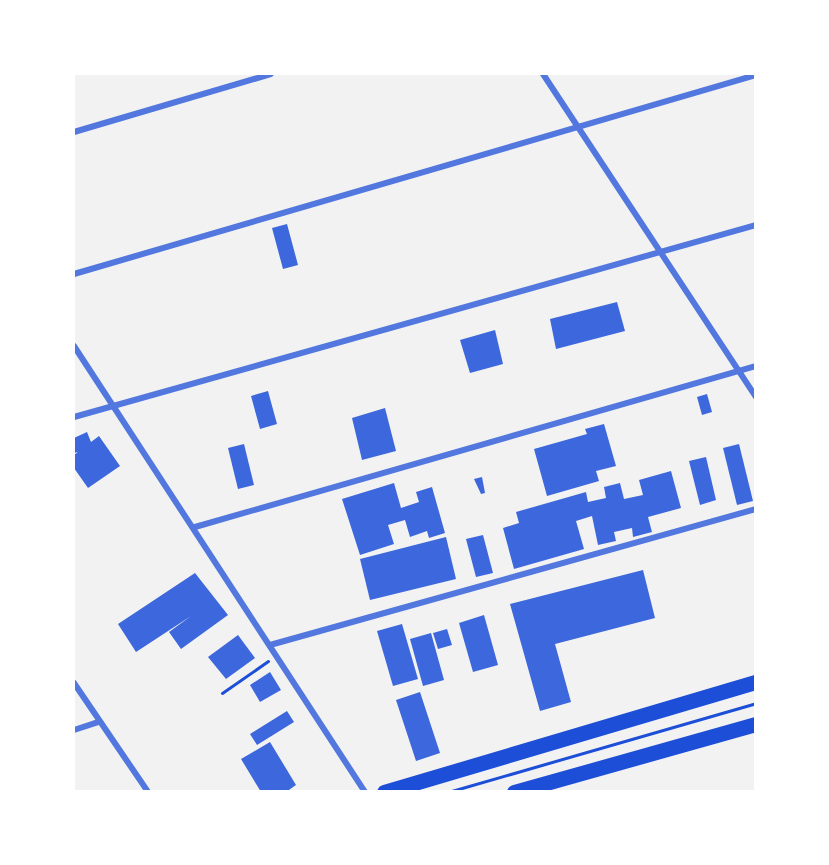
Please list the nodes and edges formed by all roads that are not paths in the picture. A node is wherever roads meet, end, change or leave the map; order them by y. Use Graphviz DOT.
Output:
graph roads {
  1 [pos="271,74"];
  2 [pos="543,74"];
  3 [pos="756,75"];
  4 [pos="579,128"];
  5 [pos="74,132"];
  6 [pos="756,225"];
  7 [pos="662,253"];
  8 [pos="74,274"];
  9 [pos="74,346"];
  10 [pos="756,366"];
  11 [pos="738,372"];
  12 [pos="756,398"];
  13 [pos="111,404"];
  14 [pos="74,417"];
  15 [pos="756,509"];
  16 [pos="195,527"];
  17 [pos="270,645"];
  18 [pos="756,682"];
  19 [pos="74,683"];
  20 [pos="99,722"];
  21 [pos="756,724"];
  22 [pos="74,730"];
  23 [pos="147,792"];
  24 [pos="365,792"];
  25 [pos="384,792"];
  26 [pos="514,792"];
  1 -- 5 [label="street"];
  2 -- 4 [label="street"];
  3 -- 4 [label="street"];
  4 -- 7 [label="street"];
  4 -- 8 [label="street"];
  6 -- 7 [label="street"];
  7 -- 11 [label="street"];
  7 -- 13 [label="street"];
  9 -- 13 [label="street"];
  10 -- 11 [label="street"];
  11 -- 12 [label="street"];
  11 -- 16 [label="street"];
  13 -- 14 [label="street"];
  13 -- 16 [label="street"];
  15 -- 17 [label="street"];
  16 -- 17 [label="street"];
  17 -- 24 [label="street"];
  18 -- 25 [label="main road"];
  19 -- 20 [label="street"];
  20 -- 22 [label="street"];
  20 -- 23 [label="street"];
  21 -- 26 [label="main road"];
}
